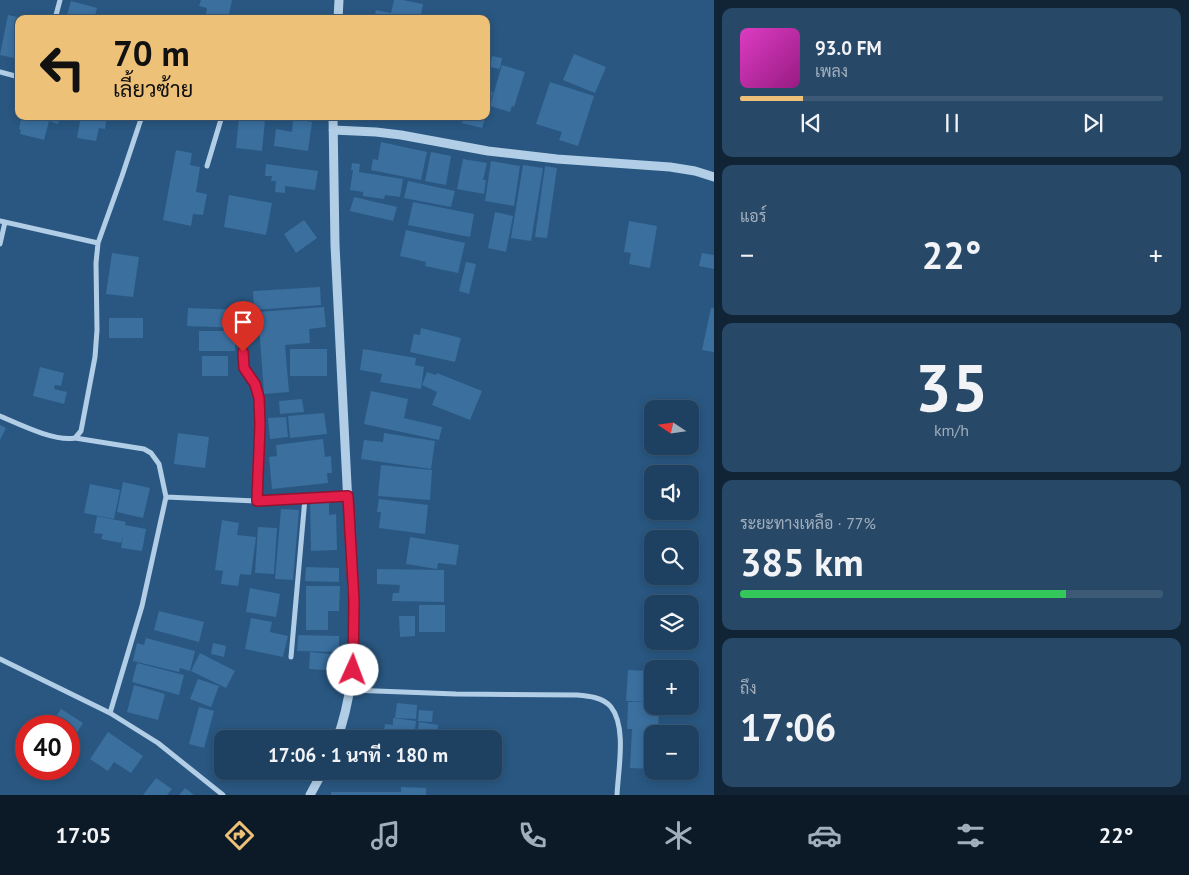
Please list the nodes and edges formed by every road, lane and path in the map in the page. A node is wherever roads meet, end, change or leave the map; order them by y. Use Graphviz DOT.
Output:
graph roads {
  1 [pos="60,0"];
  2 [pos="339,0"];
  3 [pos="56,15"];
  4 [pos="338,15"];
  5 [pos="0,72"];
  6 [pos="15,76"];
  7 [pos="141,120"];
  8 [pos="221,120"];
  9 [pos="333,120"];
  10 [pos="333,130"];
  11 [pos="207,166"];
  12 [pos="714,178"];
  13 [pos="2,221"];
  14 [pos="98,243"];
  15 [pos="0,244"];
  16 [pos="243,340"];
  17 [pos="0,416"];
  18 [pos="76,438"];
  19 [pos="348,496"];
  20 [pos="166,497"];
  21 [pos="305,498"];
  22 [pos="257,501"];
  23 [pos="291,657"];
  24 [pos="0,659"];
  25 [pos="350,690"];
  26 [pos="110,713"];
  27 [pos="339,730"];
  28 [pos="318,780"];
  29 [pos="223,795"];
  30 [pos="310,795"];
  31 [pos="617,795"];
  1 -- 3 [label="street"];
  2 -- 4 [label="street"];
  5 -- 6 [label="street"];
  7 -- 14 [label="street"];
  8 -- 11 [label="street"];
  9 -- 10 [label="street"];
  10 -- 12 [label="street"];
  10 -- 19 [label="street"];
  13 -- 14 [label="street"];
  13 -- 15 [label="street"];
  14 -- 18 [label="street"];
  16 -- 22 [label="street"];
  17 -- 18 [label="street"];
  18 -- 20 [label="street"];
  19 -- 21 [label="street"];
  19 -- 25 [label="street"];
  20 -- 22 [label="street"];
  20 -- 26 [label="street"];
  21 -- 22 [label="street"];
  21 -- 23 [label="street"];
  24 -- 26 [label="street"];
  25 -- 27 [label="street"];
  25 -- 31 [label="street"];
  26 -- 29 [label="street"];
  28 -- 30 [label="street"];
}
